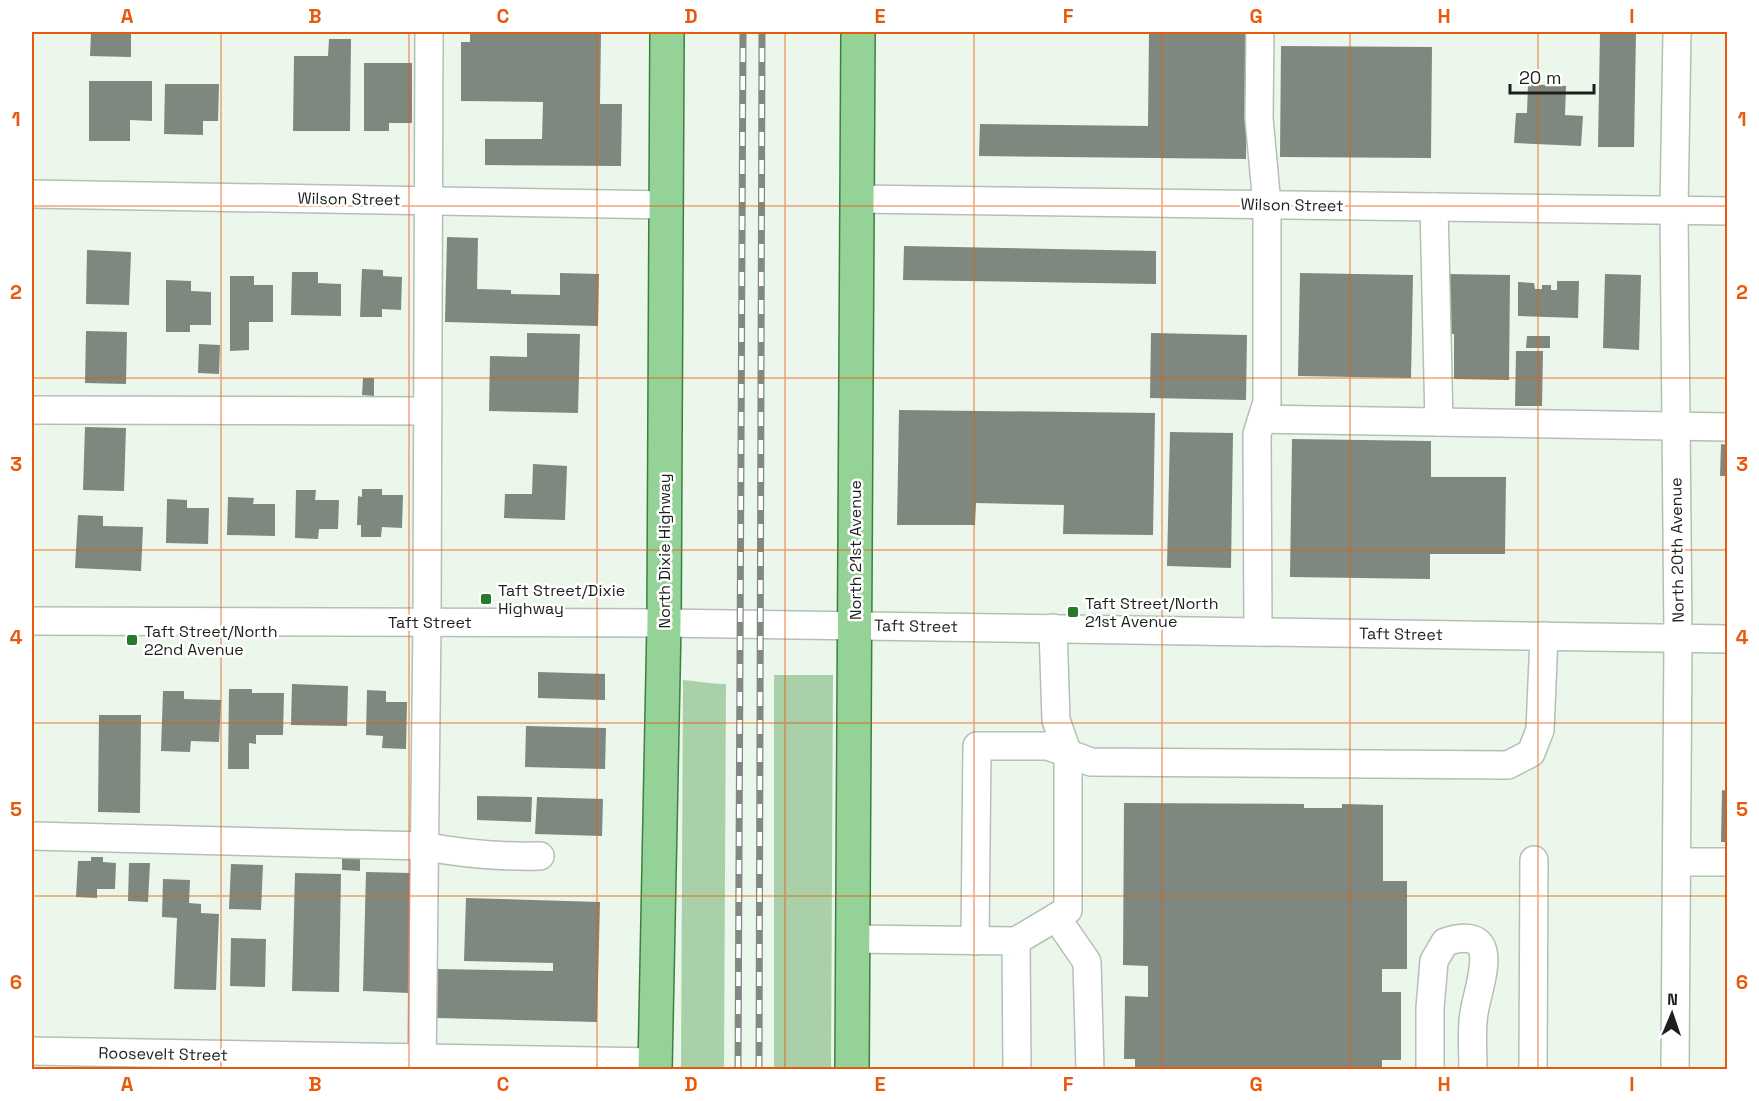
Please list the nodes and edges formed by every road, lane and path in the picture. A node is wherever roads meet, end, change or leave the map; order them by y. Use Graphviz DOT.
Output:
graph roads {
  1 [pos="429,32"];
  2 [pos="667,32"];
  3 [pos="858,32"];
  4 [pos="1260,32"];
  5 [pos="1677,32"];
  6 [pos="32,194"];
  7 [pos="857,199"];
  8 [pos="427,201"];
  9 [pos="667,205"];
  10 [pos="1267,205"];
  11 [pos="1434,207"];
  12 [pos="1674,210"];
  13 [pos="1728,211"];
  14 [pos="32,410"];
  15 [pos="427,411"];
  16 [pos="1262,418"];
  17 [pos="1439,422"];
  18 [pos="1676,426"];
  19 [pos="1728,427"];
  20 [pos="32,621"];
  21 [pos="428,622"];
  22 [pos="664,622"];
  23 [pos="854,626"];
  24 [pos="1053,628"];
  25 [pos="1258,632"];
  26 [pos="1544,636"];
  27 [pos="1678,638"];
  28 [pos="1728,639"];
  29 [pos="1068,754"];
  30 [pos="32,836"];
  31 [pos="423,846"];
  32 [pos="540,856"];
  33 [pos="1534,860"];
  34 [pos="1677,862"];
  35 [pos="1728,862"];
  36 [pos="1056,918"];
  37 [pos="852,939"];
  38 [pos="975,941"];
  39 [pos="1016,941"];
  40 [pos="32,1051"];
  41 [pos="422,1064"];
  42 [pos="655,1066"];
  43 [pos="852,1070"];
  44 [pos="1017,1070"];
  45 [pos="1090,1070"];
  46 [pos="1430,1070"];
  47 [pos="1473,1070"];
  48 [pos="1533,1070"];
  49 [pos="1675,1070"];
  1 -- 8 [label="street"];
  2 -- 9 [label="main road, North Dixie Highway"];
  3 -- 7 [label="main road, North 21st Avenue"];
  4 -- 10 [label="street"];
  5 -- 12 [label="street, North 20th Avenue"];
  6 -- 8 [label="street, Wilson Street"];
  7 -- 10 [label="street, Wilson Street"];
  7 -- 23 [label="main road, North 21st Avenue"];
  8 -- 9 [label="street, Wilson Street"];
  8 -- 15 [label="street"];
  9 -- 22 [label="main road, North Dixie Highway"];
  10 -- 11 [label="street, Wilson Street"];
  10 -- 16 [label="street"];
  11 -- 12 [label="street, Wilson Street"];
  11 -- 17 [label="street"];
  12 -- 13 [label="street, Wilson Street"];
  12 -- 18 [label="street, North 20th Avenue"];
  14 -- 15 [label="street"];
  15 -- 21 [label="street"];
  16 -- 17 [label="street"];
  16 -- 25 [label="street"];
  17 -- 18 [label="street"];
  18 -- 19 [label="street"];
  18 -- 27 [label="street, North 20th Avenue"];
  20 -- 21 [label="street, Taft Street"];
  21 -- 22 [label="street, Taft Street"];
  21 -- 31 [label="street"];
  22 -- 23 [label="street, Taft Street"];
  22 -- 42 [label="main road, North Dixie Highway"];
  23 -- 24 [label="street, Taft Street"];
  23 -- 37 [label="main road, North 21st Avenue"];
  24 -- 25 [label="street, Taft Street"];
  24 -- 29 [label="street"];
  25 -- 26 [label="street, Taft Street"];
  26 -- 27 [label="street, Taft Street"];
  26 -- 29 [label="street"];
  27 -- 28 [label="street, Taft Street"];
  27 -- 34 [label="street, North 20th Avenue"];
  29 -- 36 [label="street"];
  29 -- 38 [label="street"];
  30 -- 31 [label="street"];
  31 -- 32 [label="street"];
  31 -- 41 [label="street"];
  33 -- 48 [label="street"];
  34 -- 35 [label="street"];
  34 -- 49 [label="street, North 20th Avenue"];
  36 -- 39 [label="street"];
  36 -- 45 [label="street"];
  37 -- 38 [label="street"];
  37 -- 43 [label="main road, North 21st Avenue"];
  38 -- 39 [label="street"];
  39 -- 44 [label="street"];
  40 -- 41 [label="street, Roosevelt Street"];
  41 -- 42 [label="street, Roosevelt Street"];
  46 -- 47 [label="street"];
}
